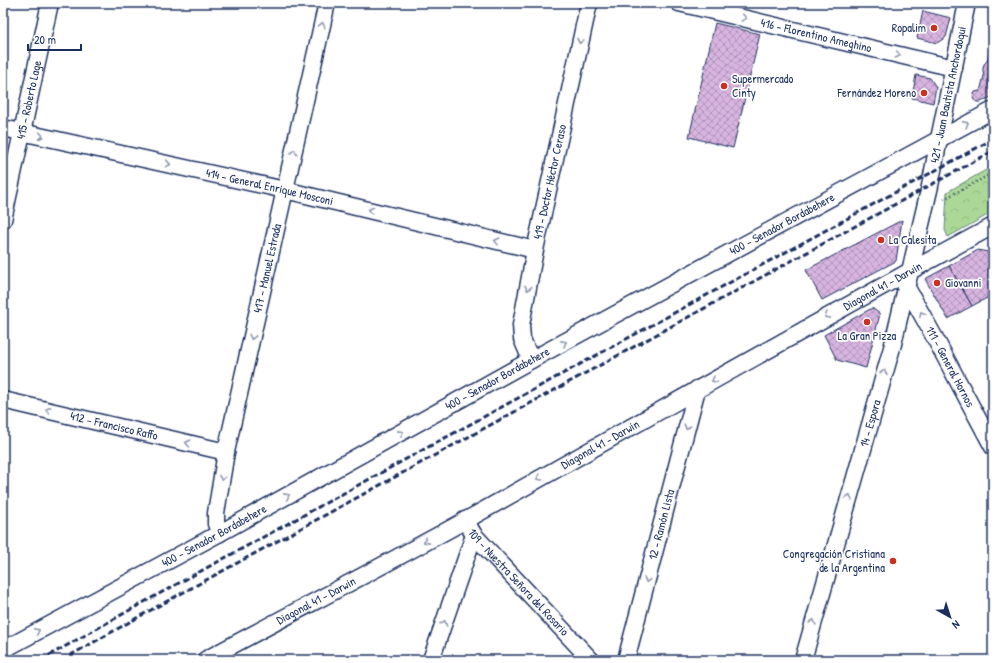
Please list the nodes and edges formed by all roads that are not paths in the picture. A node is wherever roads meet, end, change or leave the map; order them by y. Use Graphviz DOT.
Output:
graph roads {
  1 [pos="50,3"];
  2 [pos="327,3"];
  3 [pos="589,3"];
  4 [pos="679,3"];
  5 [pos="967,3"];
  6 [pos="954,68"];
  7 [pos="993,110"];
  8 [pos="3,128"];
  9 [pos="22,132"];
  10 [pos="939,139"];
  11 [pos="930,186"];
  12 [pos="285,190"];
  13 [pos="3,220"];
  14 [pos="993,226"];
  15 [pos="535,250"];
  16 [pos="910,270"];
  17 [pos="906,286"];
  18 [pos="531,360"];
  19 [pos="696,389"];
  20 [pos="3,400"];
  21 [pos="993,447"];
  22 [pos="226,452"];
  23 [pos="466,520"];
  24 [pos="220,533"];
  25 [pos="474,535"];
  26 [pos="3,650"];
  27 [pos="205,660"];
  28 [pos="431,660"];
  29 [pos="591,660"];
  30 [pos="626,660"];
  31 [pos="803,660"];
  1 -- 9 [label="street, 415 - Roberto Lage"];
  12 -- 2 [label="street, 417 - Manuel Estrada, one-way"];
  3 -- 15 [label="street, 419 - Doctor Héctor Ceraso, one-way"];
  4 -- 6 [label="street, 416 - Florentino Ameghino, one-way"];
  5 -- 6 [label="street, 421 - Juan Bautista Anchordoqui"];
  6 -- 10 [label="street, 421 - Juan Bautista Anchordoqui"];
  10 -- 7 [label="street, 400 - Senador Bordabehere, one-way"];
  8 -- 9 [label="street, 414 - General Enrique Mosconi"];
  9 -- 12 [label="street, 414 - General Enrique Mosconi, one-way"];
  9 -- 13 [label="street, 415 - Roberto Lage"];
  10 -- 11 [label="street, 421 - Juan Bautista Anchordoqui"];
  18 -- 10 [label="street, 400 - Senador Bordabehere, one-way"];
  11 -- 16 [label="street, 14 - Espora"];
  15 -- 12 [label="street, 414 - General Enrique Mosconi, one-way"];
  12 -- 22 [label="street, 417 - Manuel Estrada, one-way"];
  14 -- 16 [label="street, Diagonal 41 - Darwin"];
  15 -- 18 [label="street, 419 - Doctor Héctor Ceraso, one-way"];
  16 -- 17 [label="street, 14 - Espora"];
  16 -- 19 [label="street, Diagonal 41 - Darwin, one-way"];
  21 -- 17 [label="street, 111 - General Hornos, one-way"];
  31 -- 17 [label="street, 14 - Espora, one-way"];
  24 -- 18 [label="street, 400 - Senador Bordabehere, one-way"];
  19 -- 23 [label="street, Diagonal 41 - Darwin, one-way"];
  19 -- 30 [label="street, 12 - Ramón Lista, one-way"];
  22 -- 20 [label="street, 412 - Francisco Raffo, one-way"];
  22 -- 24 [label="street, 417 - Manuel Estrada, one-way"];
  23 -- 25 [label="street, 109 - Nuestra Señora del Rosario"];
  23 -- 27 [label="street, Diagonal 41 - Darwin, one-way"];
  26 -- 24 [label="street, 400 - Senador Bordabehere, one-way"];
  28 -- 25 [label="street, one-way"];
  25 -- 29 [label="street, 109 - Nuestra Señora del Rosario"];
}
